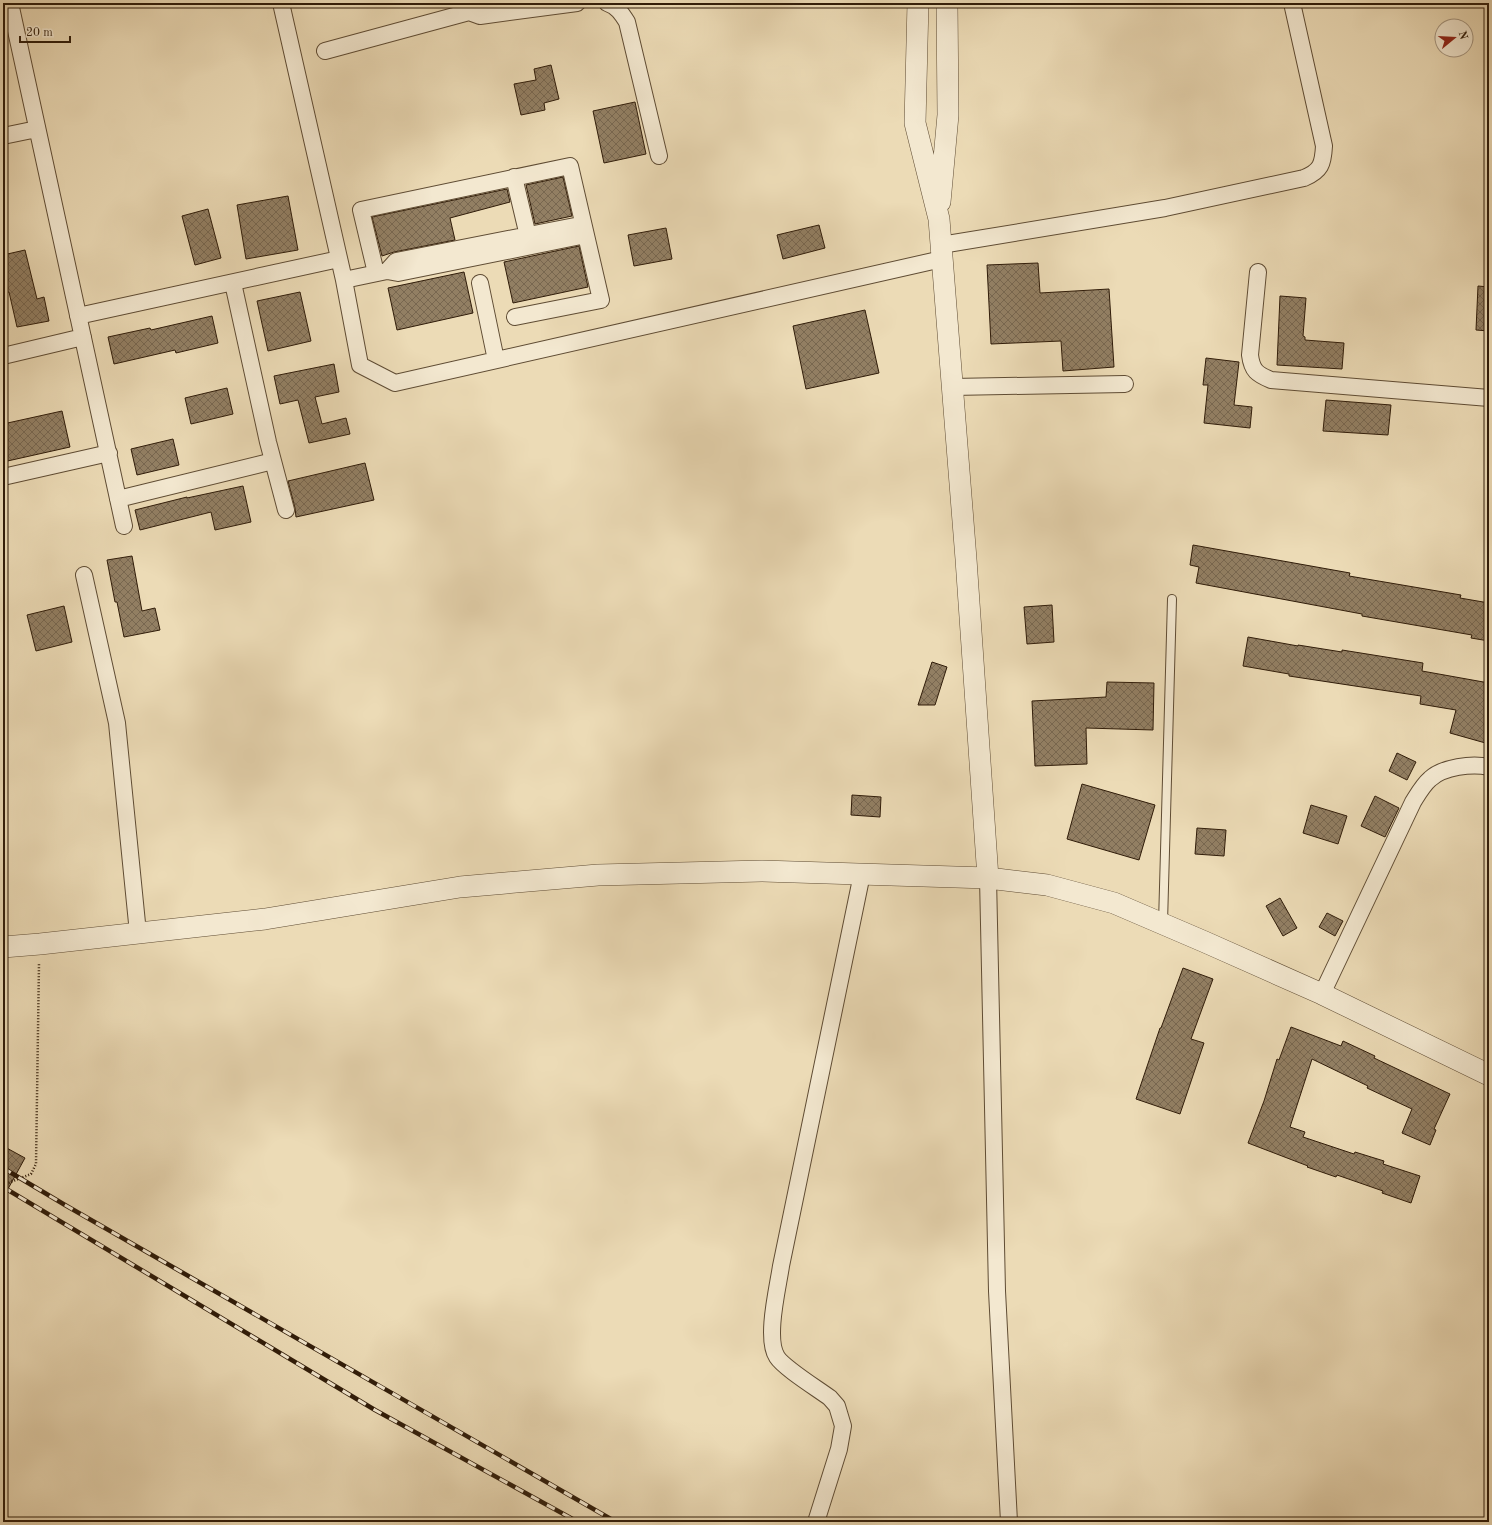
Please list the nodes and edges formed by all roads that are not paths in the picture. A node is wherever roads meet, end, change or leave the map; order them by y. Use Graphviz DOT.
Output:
graph roads {
  1 [pos="10,3"];
  2 [pos="281,3"];
  3 [pos="577,3"];
  4 [pos="608,3"];
  5 [pos="918,3"];
  6 [pos="947,3"];
  7 [pos="1292,3"];
  8 [pos="468,8"];
  9 [pos="325,51"];
  10 [pos="37,129"];
  11 [pos="3,136"];
  12 [pos="659,156"];
  13 [pos="514,177"];
  14 [pos="939,219"];
  15 [pos="585,230"];
  16 [pos="528,236"];
  17 [pos="942,252"];
  18 [pos="338,259"];
  19 [pos="381,272"];
  20 [pos="1258,272"];
  21 [pos="344,280"];
  22 [pos="233,283"];
  23 [pos="480,284"];
  24 [pos="78,316"];
  25 [pos="515,317"];
  26 [pos="83,337"];
  27 [pos="3,356"];
  28 [pos="496,360"];
  29 [pos="1125,384"];
  30 [pos="952,387"];
  31 [pos="1489,398"];
  32 [pos="108,453"];
  33 [pos="273,461"];
  34 [pos="3,477"];
  35 [pos="118,499"];
  36 [pos="286,510"];
  37 [pos="124,526"];
  38 [pos="84,575"];
  39 [pos="1172,599"];
  40 [pos="1489,767"];
  41 [pos="862,874"];
  42 [pos="988,878"];
  43 [pos="1163,924"];
  44 [pos="138,933"];
  45 [pos="3,947"];
  46 [pos="1322,994"];
  47 [pos="1489,1075"];
  48 [pos="816,1522"];
  49 [pos="1009,1522"];
  1 -- 10 [label="street"];
  2 -- 18 [label="street"];
  3 -- 8 [label="street"];
  4 -- 12 [label="street"];
  5 -- 14 [label="street"];
  6 -- 14 [label="street"];
  7 -- 17 [label="street"];
  8 -- 9 [label="street"];
  10 -- 11 [label="street"];
  10 -- 24 [label="street"];
  13 -- 15 [label="street"];
  13 -- 16 [label="street"];
  13 -- 19 [label="street"];
  14 -- 17 [label="street"];
  15 -- 16 [label="street"];
  15 -- 19 [label="street"];
  15 -- 25 [label="street"];
  16 -- 19 [label="street"];
  17 -- 28 [label="street"];
  17 -- 30 [label="street"];
  18 -- 21 [label="street"];
  18 -- 22 [label="street"];
  19 -- 21 [label="street"];
  20 -- 31 [label="street"];
  21 -- 28 [label="street"];
  22 -- 24 [label="street"];
  22 -- 33 [label="street"];
  23 -- 28 [label="street"];
  24 -- 26 [label="street"];
  26 -- 27 [label="street"];
  26 -- 32 [label="street"];
  29 -- 30 [label="street"];
  30 -- 42 [label="street"];
  32 -- 34 [label="street"];
  32 -- 35 [label="street"];
  33 -- 35 [label="street"];
  33 -- 36 [label="street"];
  35 -- 37 [label="street"];
  38 -- 44 [label="street"];
  39 -- 43 [label="lane"];
  40 -- 46 [label="street"];
  41 -- 42 [label="street"];
  41 -- 44 [label="street"];
  41 -- 48 [label="street"];
  42 -- 43 [label="street"];
  42 -- 49 [label="street"];
  43 -- 46 [label="street"];
  44 -- 45 [label="street"];
  46 -- 47 [label="street"];
}
